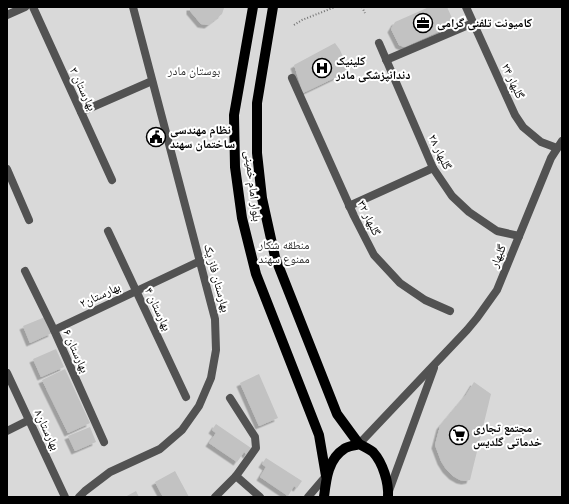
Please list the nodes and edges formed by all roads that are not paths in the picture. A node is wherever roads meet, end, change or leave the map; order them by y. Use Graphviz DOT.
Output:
graph roads {
  1 [pos="25,7"];
  2 [pos="33,7"];
  3 [pos="133,7"];
  4 [pos="253,7"];
  5 [pos="273,7"];
  6 [pos="466,7"];
  7 [pos="7,15"];
  8 [pos="473,22"];
  9 [pos="379,43"];
  10 [pos="386,60"];
  11 [pos="292,78"];
  12 [pos="152,81"];
  13 [pos="81,112"];
  14 [pos="560,145"];
  15 [pos="433,168"];
  16 [pos="7,169"];
  17 [pos="112,180"];
  18 [pos="349,206"];
  19 [pos="29,220"];
  20 [pos="108,231"];
  21 [pos="519,236"];
  22 [pos="200,261"];
  23 [pos="25,270"];
  24 [pos="136,292"];
  25 [pos="450,311"];
  26 [pos="54,330"];
  27 [pos="434,366"];
  28 [pos="7,373"];
  29 [pos="186,397"];
  30 [pos="230,398"];
  31 [pos="29,420"];
  32 [pos="7,431"];
  33 [pos="104,442"];
  34 [pos="359,444"];
  35 [pos="236,476"];
  36 [pos="326,476"];
  37 [pos="388,494"];
  38 [pos="65,497"];
  39 [pos="79,497"];
  40 [pos="215,497"];
  41 [pos="260,497"];
  42 [pos="308,497"];
  43 [pos="324,497"];
  1 -- 7 [label="street"];
  2 -- 13 [label="street, بهارستان ۳"];
  3 -- 12 [label="street, بهارستان فاز یک"];
  4 -- 36 [label="main road, بلوار امام خمینی"];
  5 -- 34 [label="main road, بلوار امام خمینی"];
  6 -- 8 [label="street, گلبهار ۲۴"];
  8 -- 10 [label="street"];
  8 -- 14 [label="street, گلبهار ۲۴"];
  9 -- 10 [label="street, گلبهار ۲۸"];
  10 -- 15 [label="street, گلبهار ۲۸"];
  11 -- 18 [label="street, گلبهار ۳۲"];
  12 -- 13 [label="street"];
  12 -- 22 [label="street, بهارستان فاز یک"];
  13 -- 17 [label="street, بهارستان ۳"];
  14 -- 21 [label="street, گلبهار"];
  15 -- 18 [label="street"];
  15 -- 21 [label="street, گلبهار ۲۸"];
  16 -- 19 [label="street"];
  18 -- 25 [label="street, گلبهار ۳۲"];
  20 -- 24 [label="street, بهارستان ۴"];
  21 -- 27 [label="street, گلبهار"];
  22 -- 24 [label="street, بهارستان۲"];
  22 -- 39 [label="street, بهارستان فاز یک"];
  23 -- 26 [label="street, بهارستان ۶"];
  24 -- 26 [label="street, بهارستان۲"];
  24 -- 29 [label="street, بهارستان ۴"];
  26 -- 33 [label="street, بهارستان ۶"];
  27 -- 34 [label="street, گلبهار"];
  27 -- 37 [label="street"];
  28 -- 31 [label="street, بهارستان۸"];
  30 -- 35 [label="street"];
  31 -- 32 [label="street"];
  31 -- 38 [label="street, بهارستان۸"];
  34 -- 36 [label="main road"];
  34 -- 37 [label="main road, بلوار امام خمینی"];
  35 -- 40 [label="street"];
  35 -- 41 [label="street"];
  36 -- 42 [label="street"];
  36 -- 43 [label="main road"];
}
